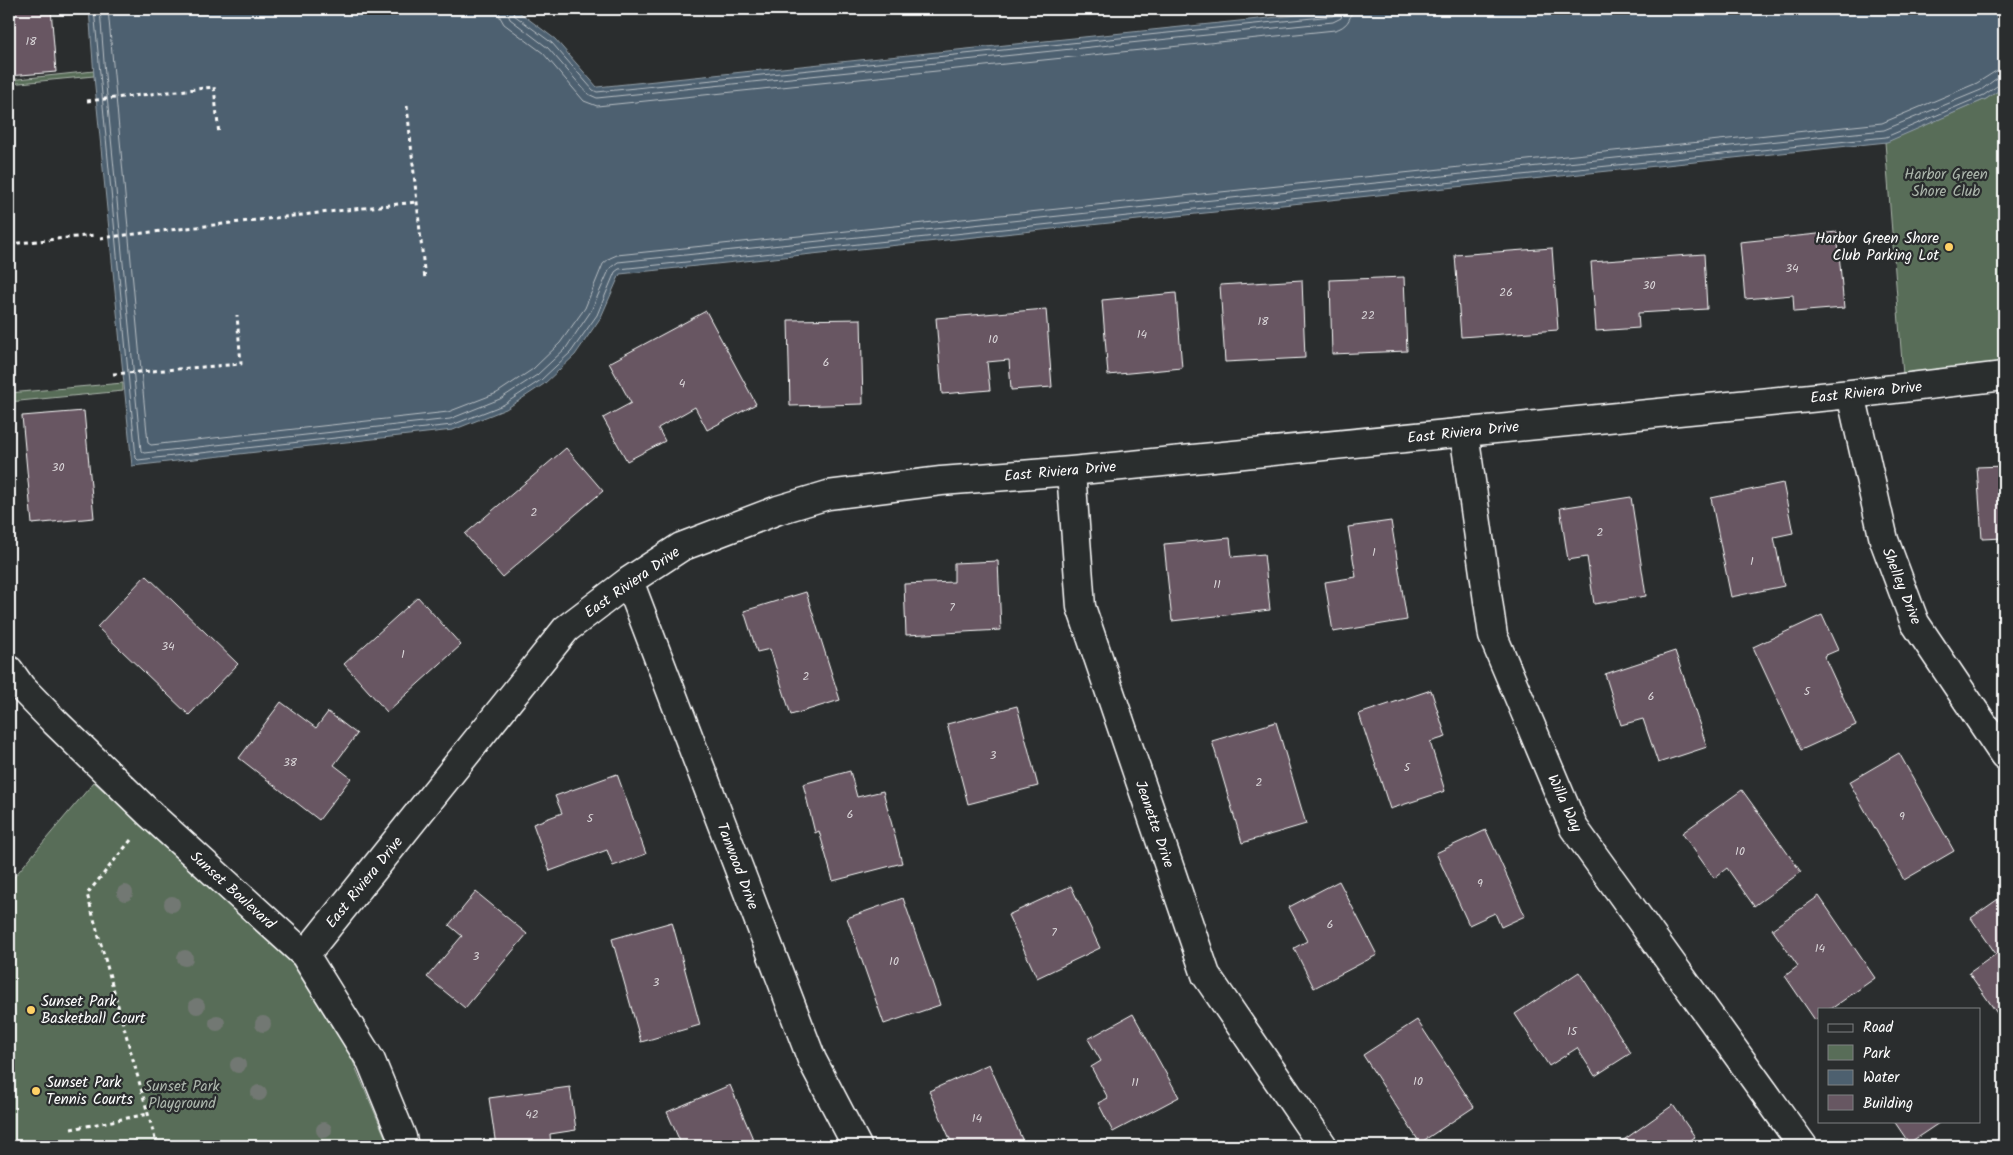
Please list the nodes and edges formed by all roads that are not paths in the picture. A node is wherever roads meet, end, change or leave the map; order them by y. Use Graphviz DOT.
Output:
graph roads {
  1 [pos="2004,376"];
  2 [pos="1851,394"];
  3 [pos="1464,432"];
  4 [pos="1071,471"];
  5 [pos="628,581"];
  6 [pos="9,670"];
  7 [pos="2004,755"];
  8 [pos="305,955"];
  9 [pos="404,1146"];
  10 [pos="857,1146"];
  11 [pos="1323,1146"];
  12 [pos="1803,1146"];
  1 -- 2 [label="street, East Riviera Drive"];
  2 -- 3 [label="street, East Riviera Drive"];
  2 -- 7 [label="street, Shelley Drive"];
  3 -- 4 [label="street, East Riviera Drive"];
  3 -- 12 [label="street, Willa Way"];
  4 -- 5 [label="street, East Riviera Drive"];
  4 -- 11 [label="street, Jeanette Drive"];
  5 -- 8 [label="street, East Riviera Drive"];
  5 -- 10 [label="street, Tanwood Drive"];
  6 -- 8 [label="street, Sunset Boulevard"];
  8 -- 9 [label="street, Sunset Boulevard"];
}
